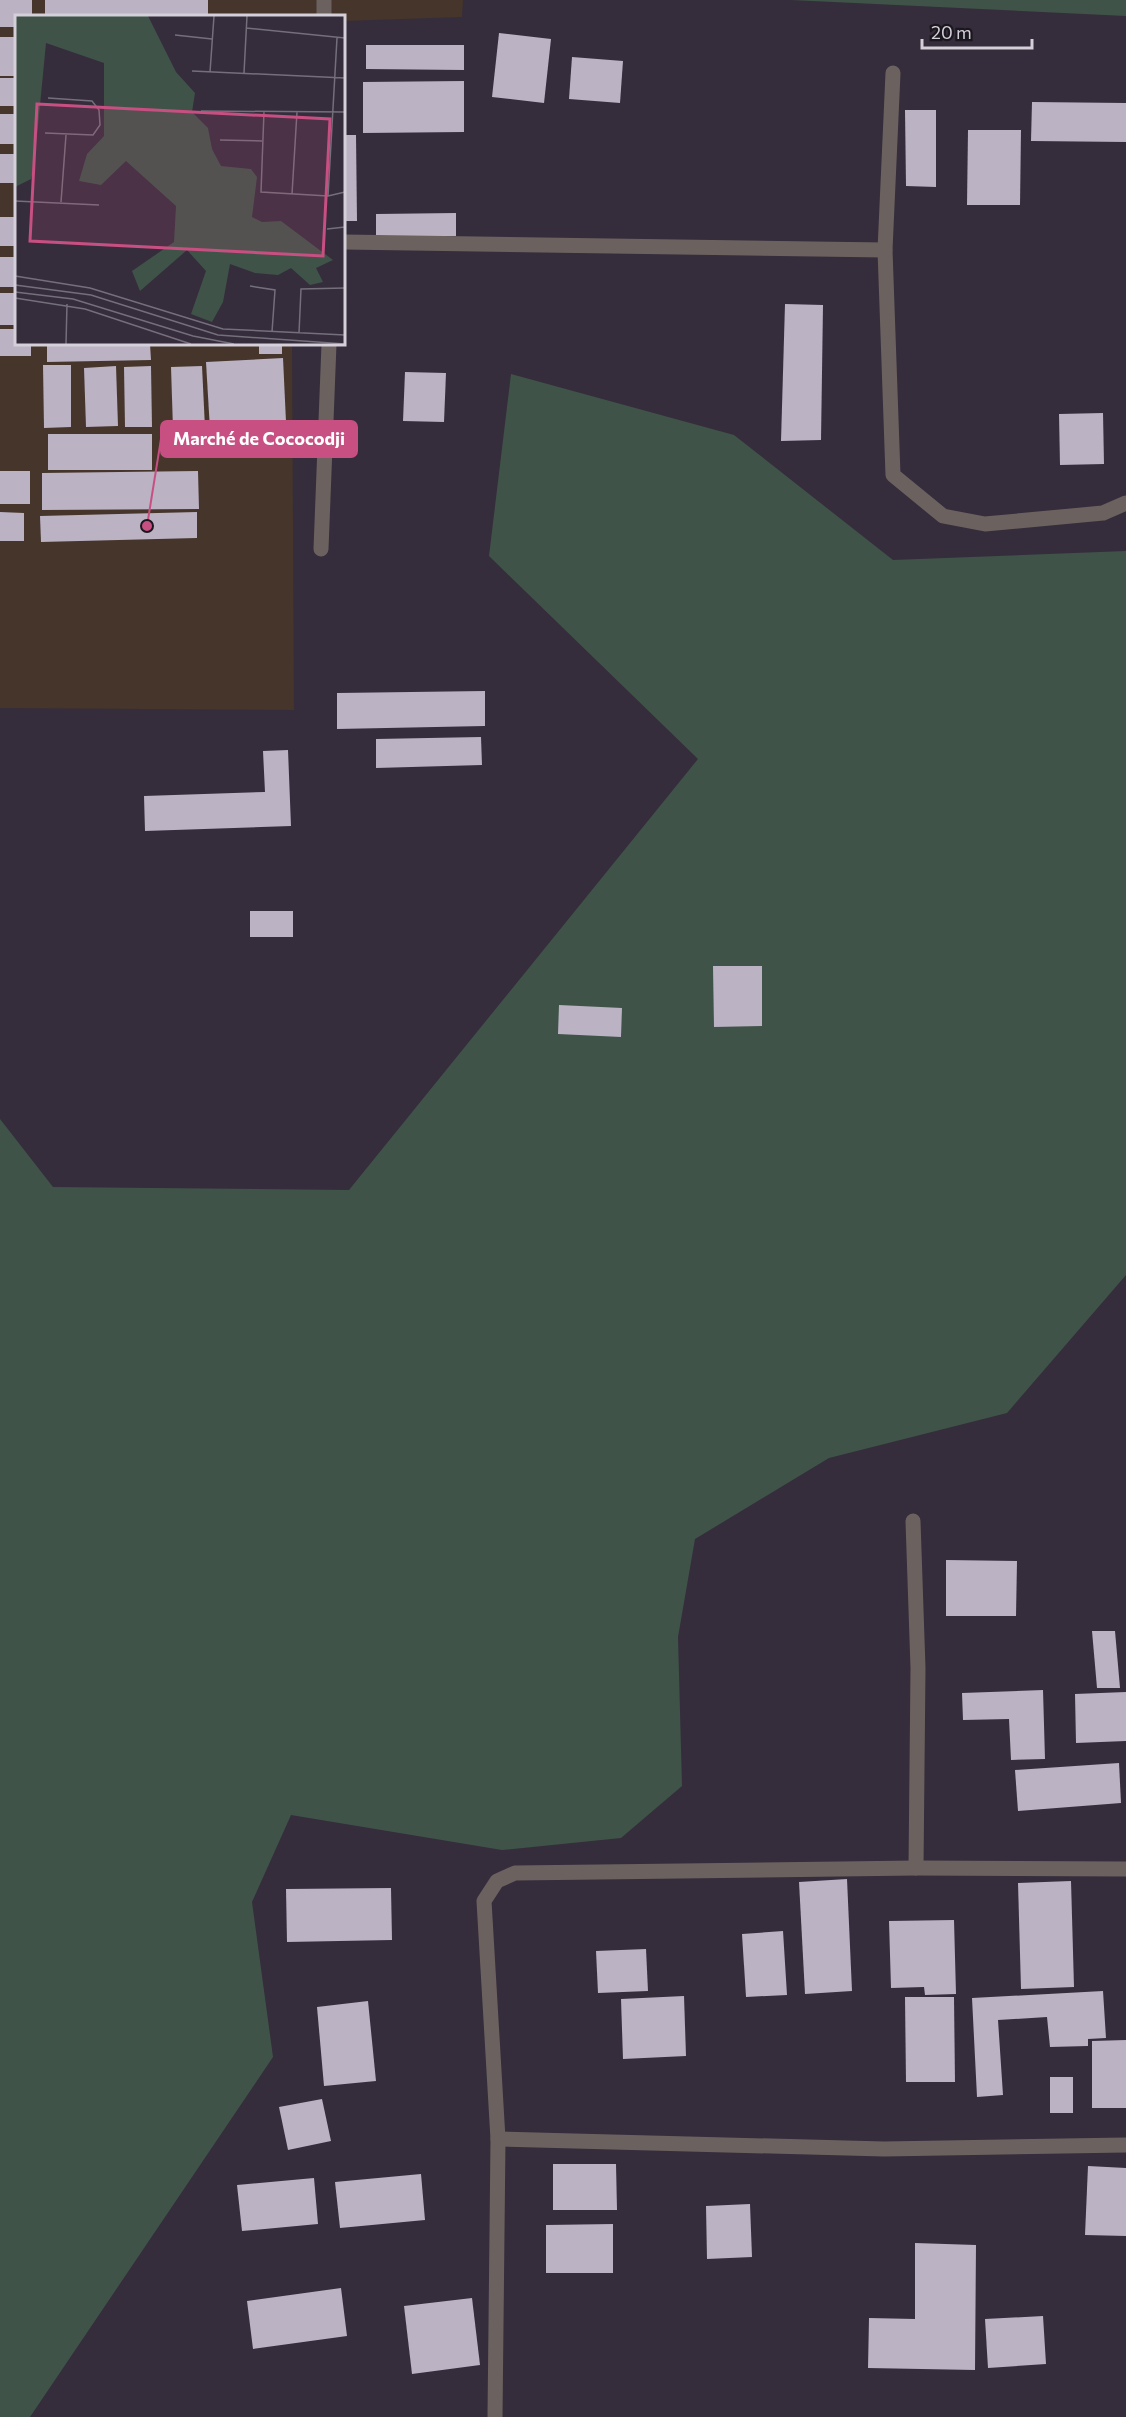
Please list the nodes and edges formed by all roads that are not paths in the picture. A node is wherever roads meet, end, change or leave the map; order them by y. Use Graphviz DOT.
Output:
graph roads {
  1 [pos="893,73"];
  2 [pos="345,242"];
  3 [pos="885,250"];
  4 [pos="329,345"];
  5 [pos="1126,502"];
  6 [pos="321,549"];
  7 [pos="912,1521"];
  8 [pos="916,1869"];
  9 [pos="1126,1869"];
  10 [pos="498,2139"];
  11 [pos="1126,2145"];
  12 [pos="495,2417"];
  1 -- 3 [label="street"];
  2 -- 3 [label="street"];
  3 -- 5 [label="street"];
  4 -- 6 [label="street"];
  7 -- 8 [label="street"];
  8 -- 9 [label="street"];
  8 -- 10 [label="street"];
  10 -- 11 [label="street"];
  10 -- 12 [label="street"];
}
